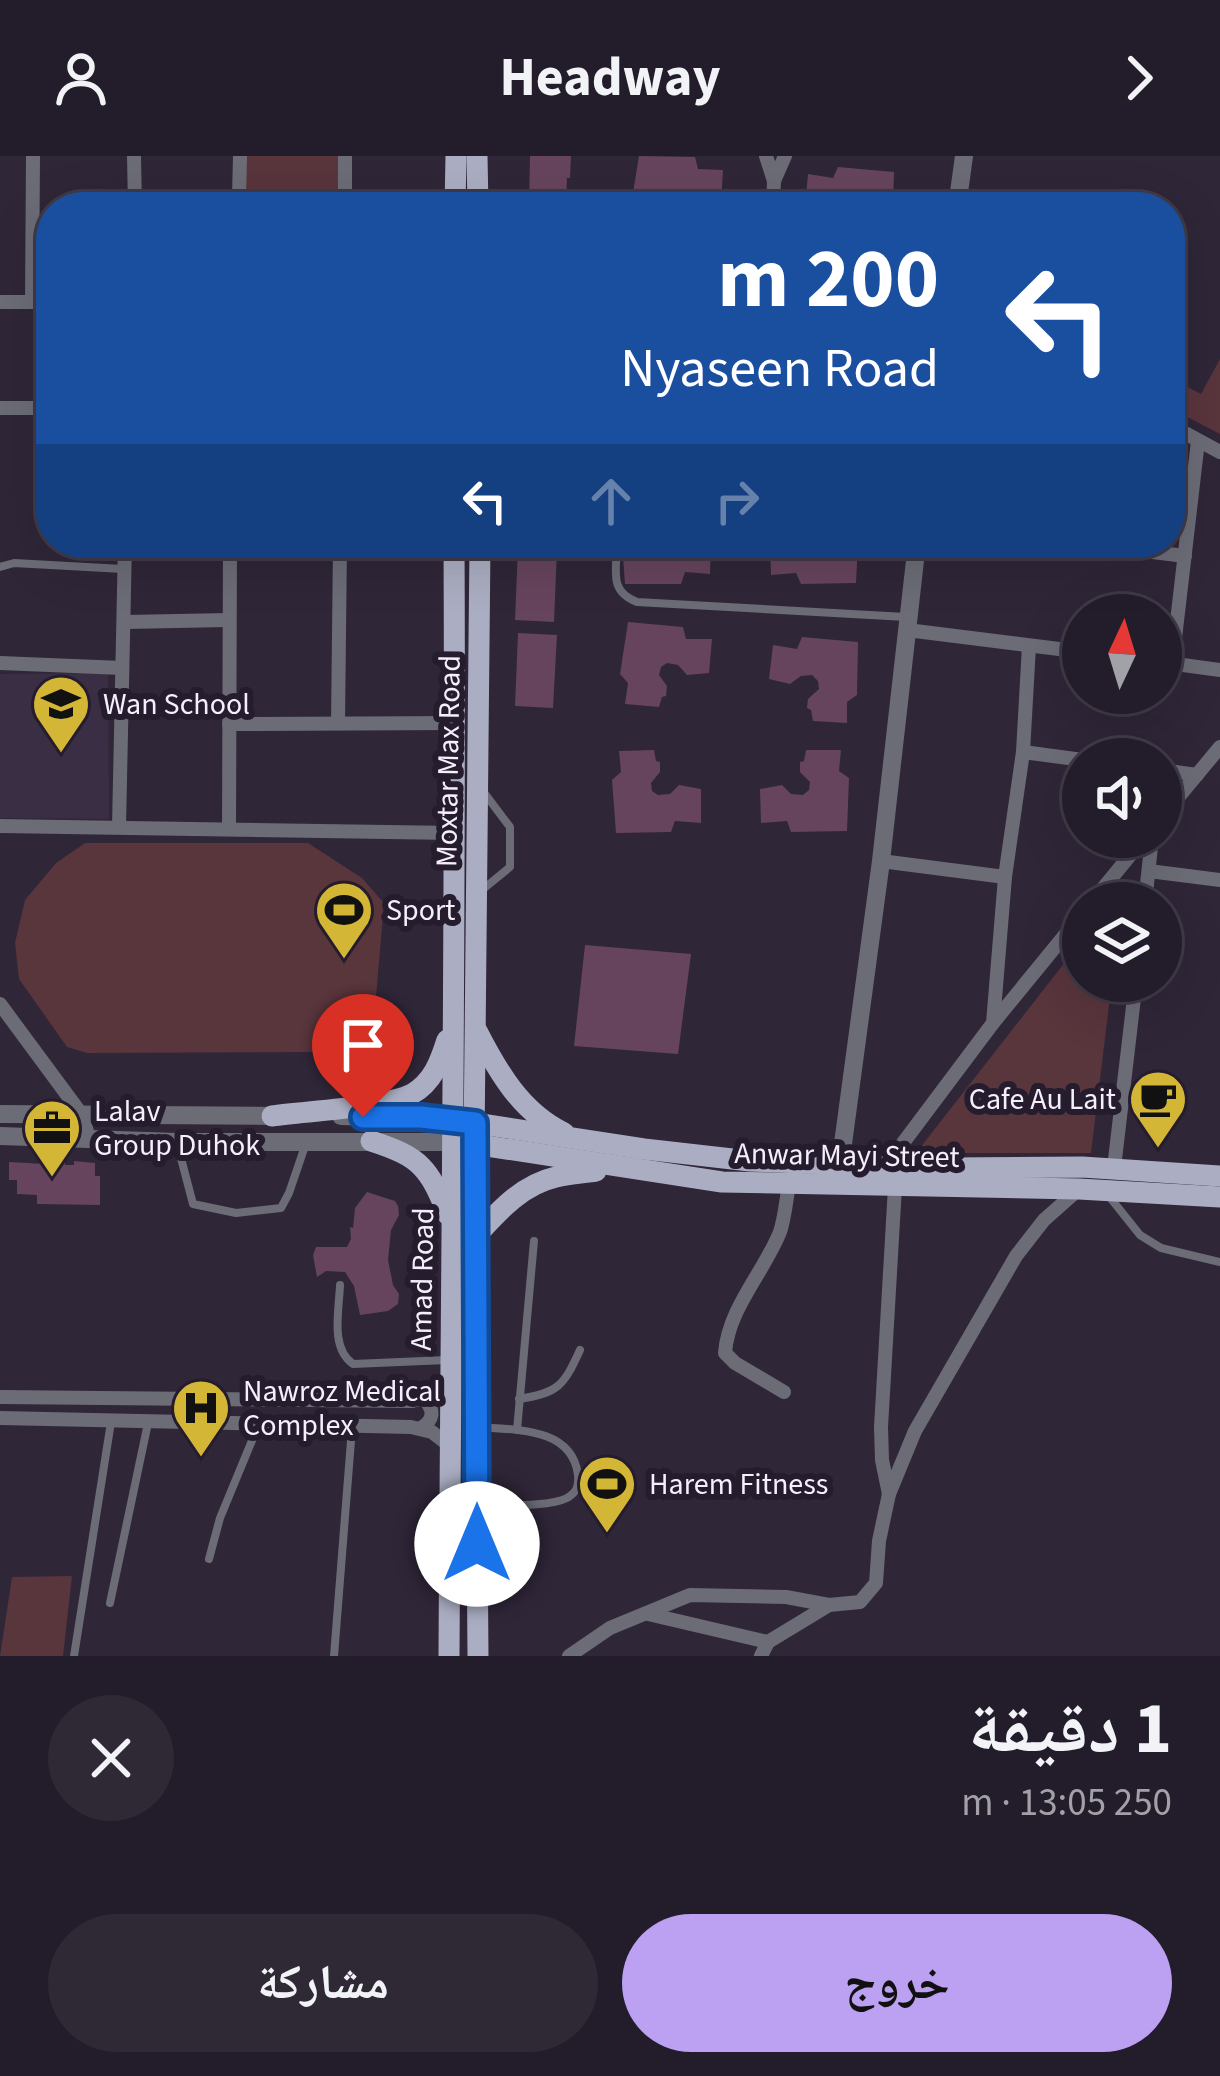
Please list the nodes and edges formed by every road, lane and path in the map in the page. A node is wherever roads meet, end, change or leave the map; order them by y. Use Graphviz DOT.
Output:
graph roads {
  1 [pos="33,156"];
  2 [pos="134,156"];
  3 [pos="240,156"];
  4 [pos="345,156"];
  5 [pos="456,156"];
  6 [pos="477,156"];
  7 [pos="766,156"];
  8 [pos="785,156"];
  9 [pos="964,156"];
  10 [pos="774,181"];
  11 [pos="135,192"];
  12 [pos="239,192"];
  13 [pos="345,192"];
  14 [pos="455,192"];
  15 [pos="478,192"];
  16 [pos="774,192"];
  17 [pos="959,192"];
  18 [pos="0,302"];
  19 [pos="32,302"];
  20 [pos="36,302"];
  21 [pos="0,408"];
  22 [pos="36,408"];
  23 [pos="1185,434"];
  24 [pos="1198,441"];
  25 [pos="1220,452"];
  26 [pos="1185,556"];
  27 [pos="125,558"];
  28 [pos="230,558"];
  29 [pos="340,558"];
  30 [pos="454,558"];
  31 [pos="480,558"];
  32 [pos="617,558"];
  33 [pos="915,558"];
  34 [pos="1185,558"];
  35 [pos="0,567"];
  36 [pos="125,569"];
  37 [pos="1178,594"];
  38 [pos="230,620"];
  39 [pos="125,622"];
  40 [pos="908,623"];
  41 [pos="1029,646"];
  42 [pos="1062,650"];
  43 [pos="0,663"];
  44 [pos="1182,665"];
  45 [pos="122,668"];
  46 [pos="1220,670"];
  47 [pos="338,723"];
  48 [pos="455,723"];
  49 [pos="229,724"];
  50 [pos="1220,747"];
  51 [pos="1023,752"];
  52 [pos="1062,757"];
  53 [pos="1182,773"];
  54 [pos="1197,775"];
  55 [pos="478,786"];
  56 [pos="1182,793"];
  57 [pos="0,826"];
  58 [pos="119,827"];
  59 [pos="229,829"];
  60 [pos="454,833"];
  61 [pos="1131,858"];
  62 [pos="1148,858"];
  63 [pos="881,861"];
  64 [pos="1148,871"];
  65 [pos="1005,877"];
  66 [pos="1220,880"];
  67 [pos="1109,882"];
  68 [pos="1147,882"];
  69 [pos="476,895"];
  70 [pos="1062,939"];
  71 [pos="1134,1002"];
  72 [pos="0,1004"];
  73 [pos="993,1023"];
  74 [pos="475,1026"];
  75 [pos="452,1028"];
  76 [pos="0,1114"];
  77 [pos="82,1115"];
  78 [pos="272,1116"];
  79 [pos="464,1132"];
  80 [pos="89,1138"];
  81 [pos="575,1138"];
  82 [pos="0,1140"];
  83 [pos="371,1141"];
  84 [pos="177,1142"];
  85 [pos="306,1142"];
  86 [pos="840,1166"];
  87 [pos="615,1168"];
  88 [pos="1114,1168"];
  89 [pos="1220,1176"];
  90 [pos="890,1177"];
  91 [pos="790,1185"];
  92 [pos="1079,1189"];
  93 [pos="1105,1191"];
  94 [pos="1220,1197"];
  95 [pos="453,1228"];
  96 [pos="475,1237"];
  97 [pos="534,1241"];
  98 [pos="1220,1262"];
  99 [pos="340,1285"];
  100 [pos="580,1350"];
  101 [pos="451,1371"];
  102 [pos="784,1392"];
  103 [pos="0,1397"];
  104 [pos="424,1399"];
  105 [pos="520,1399"];
  106 [pos="0,1418"];
  107 [pos="112,1420"];
  108 [pos="148,1421"];
  109 [pos="259,1424"];
  110 [pos="352,1426"];
  111 [pos="476,1427"];
  112 [pos="421,1428"];
  113 [pos="517,1430"];
  114 [pos="450,1446"];
  115 [pos="889,1494"];
  116 [pos="477,1507"];
  117 [pos="209,1558"];
  118 [pos="110,1603"];
  119 [pos="829,1605"];
  120 [pos="648,1614"];
  121 [pos="765,1649"];
  122 [pos="74,1656"];
  123 [pos="334,1656"];
  124 [pos="449,1656"];
  125 [pos="478,1656"];
  126 [pos="569,1656"];
  1 -- 19 [label="street"];
  2 -- 11 [label="street"];
  3 -- 12 [label="street"];
  4 -- 13 [label="street"];
  5 -- 14 [label="main road"];
  6 -- 15 [label="main road"];
  7 -- 10 [label="street"];
  8 -- 10 [label="street"];
  9 -- 17 [label="street"];
  10 -- 16 [label="street"];
  18 -- 19 [label="street"];
  19 -- 20 [label="street"];
  21 -- 22 [label="street"];
  23 -- 24 [label="street"];
  24 -- 25 [label="street"];
  24 -- 26 [label="street"];
  27 -- 36 [label="street"];
  28 -- 38 [label="street"];
  29 -- 47 [label="street"];
  30 -- 48 [label="main road, Amad Road"];
  31 -- 55 [label="main road, Moxtar Max Road"];
  32 -- 40 [label="lane"];
  33 -- 40 [label="street"];
  34 -- 37 [label="street"];
  35 -- 36 [label="lane"];
  36 -- 39 [label="street"];
  38 -- 39 [label="street"];
  38 -- 49 [label="street"];
  39 -- 45 [label="street"];
  40 -- 41 [label="street"];
  40 -- 63 [label="street"];
  41 -- 42 [label="street"];
  41 -- 51 [label="street"];
  43 -- 45 [label="street"];
  44 -- 46 [label="street"];
  45 -- 58 [label="street"];
  47 -- 48 [label="street"];
  47 -- 49 [label="street"];
  48 -- 60 [label="main road, Amad Road"];
  49 -- 59 [label="street"];
  50 -- 54 [label="street"];
  51 -- 52 [label="street"];
  51 -- 65 [label="street"];
  53 -- 54 [label="street"];
  54 -- 56 [label="street"];
  55 -- 69 [label="main road, Moxtar Max Road"];
  55 -- 69 [label="lane"];
  57 -- 58 [label="street"];
  58 -- 59 [label="street"];
  59 -- 60 [label="street"];
  60 -- 75 [label="main road, Amad Road"];
  61 -- 67 [label="street"];
  62 -- 64 [label="street"];
  63 -- 65 [label="street"];
  63 -- 86 [label="street"];
  64 -- 66 [label="street"];
  64 -- 68 [label="street"];
  65 -- 73 [label="street"];
  69 -- 74 [label="main road, Moxtar Max Road"];
  70 -- 73 [label="street"];
  71 -- 88 [label="street"];
  72 -- 77 [label="street"];
  73 -- 90 [label="street"];
  74 -- 79 [label="main road, Moxtar Max Road"];
  74 -- 81 [label="main road"];
  75 -- 78 [label="main road"];
  75 -- 79 [label="main road, Amad Road"];
  76 -- 77 [label="street"];
  77 -- 78 [label="street"];
  77 -- 80 [label="street"];
  78 -- 79 [label="street"];
  79 -- 81 [label="main road, Anwar Mayi Street"];
  79 -- 83 [label="street"];
  79 -- 87 [label="main road, Anwar Mayi Street"];
  79 -- 95 [label="main road, Amad Road"];
  79 -- 96 [label="main road, Amad Road"];
  80 -- 82 [label="street"];
  80 -- 84 [label="street"];
  81 -- 86 [label="main road, Anwar Mayi Street"];
  83 -- 85 [label="street"];
  83 -- 95 [label="main road"];
  84 -- 85 [label="street"];
  84 -- 85 [label="lane"];
  86 -- 90 [label="main road, Anwar Mayi Street"];
  87 -- 91 [label="main road, Anwar Mayi Street"];
  87 -- 96 [label="main road"];
  88 -- 89 [label="main road, Anwar Mayi Street"];
  88 -- 90 [label="main road, Anwar Mayi Street"];
  90 -- 91 [label="main road, Anwar Mayi Street"];
  90 -- 92 [label="main road, Anwar Mayi Street"];
  90 -- 115 [label="street"];
  91 -- 102 [label="street"];
  92 -- 93 [label="main road, Anwar Mayi Street"];
  92 -- 115 [label="street"];
  93 -- 94 [label="main road, Anwar Mayi Street"];
  93 -- 98 [label="lane"];
  95 -- 101 [label="main road, Amad Road"];
  96 -- 111 [label="main road, Amad Road"];
  97 -- 105 [label="lane"];
  99 -- 101 [label="lane"];
  100 -- 105 [label="lane"];
  101 -- 104 [label="street"];
  101 -- 114 [label="main road, Amad Road"];
  103 -- 104 [label="street"];
  104 -- 112 [label="street"];
  105 -- 113 [label="lane"];
  106 -- 107 [label="street"];
  107 -- 108 [label="street"];
  107 -- 122 [label="lane"];
  108 -- 109 [label="street"];
  108 -- 118 [label="lane"];
  109 -- 110 [label="street"];
  109 -- 117 [label="lane"];
  110 -- 112 [label="street"];
  110 -- 123 [label="lane"];
  111 -- 113 [label="lane"];
  111 -- 116 [label="main road, Amad Road"];
  112 -- 114 [label="street"];
  113 -- 116 [label="lane"];
  114 -- 124 [label="main road, Amad Road"];
  115 -- 119 [label="street"];
  116 -- 125 [label="main road, Amad Road"];
  119 -- 120 [label="street"];
  119 -- 121 [label="street"];
  120 -- 121 [label="street"];
  120 -- 126 [label="street"];
}
